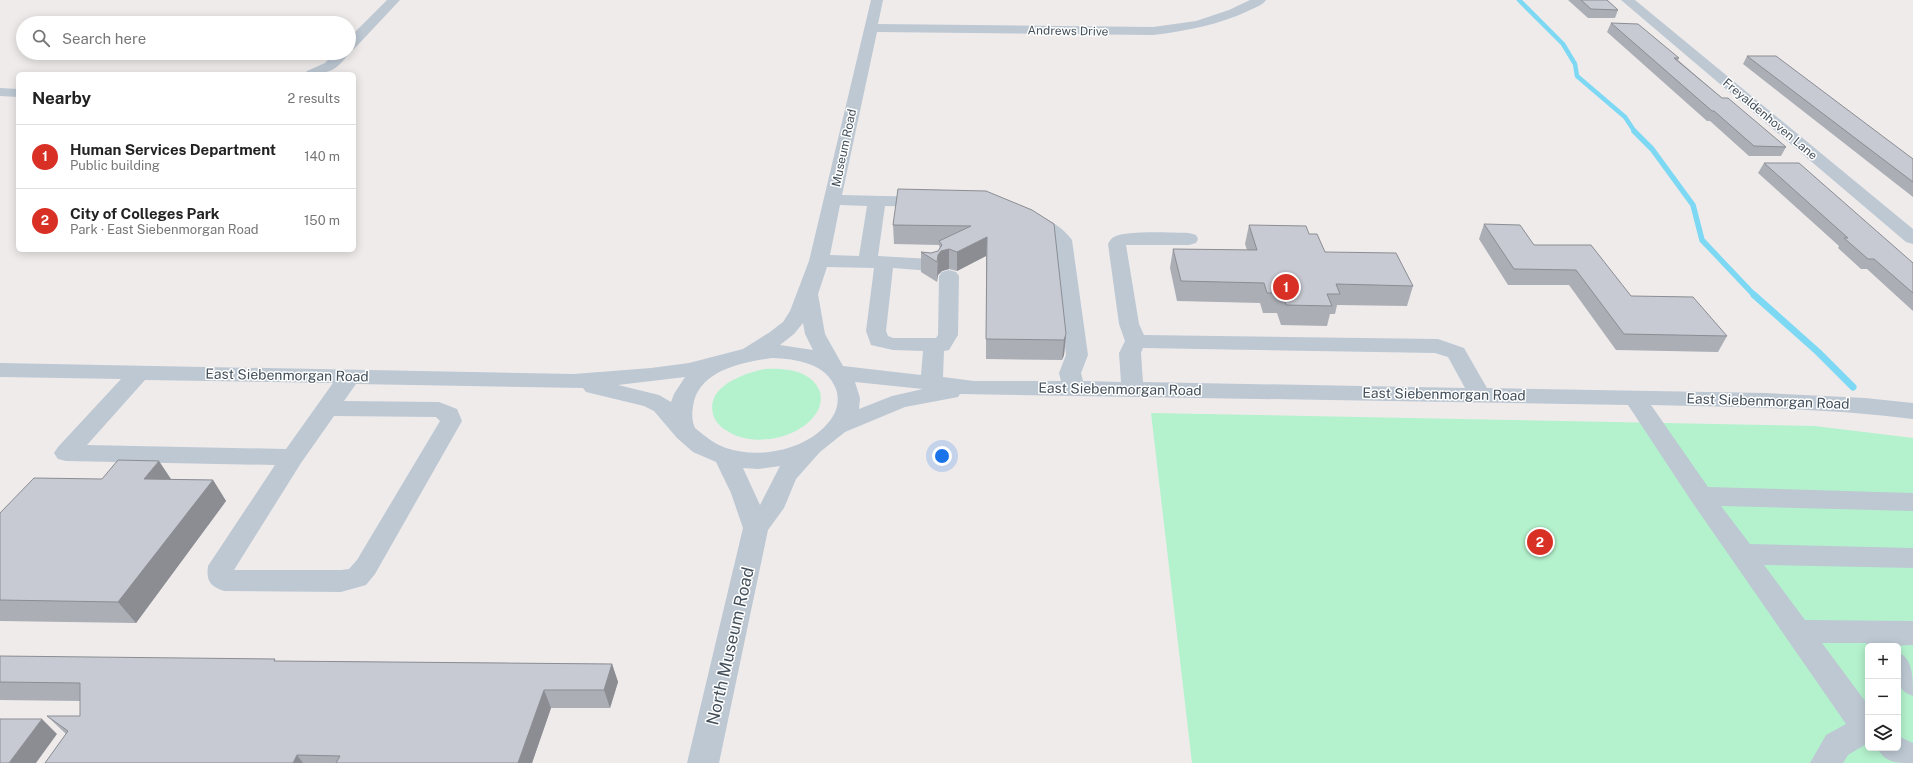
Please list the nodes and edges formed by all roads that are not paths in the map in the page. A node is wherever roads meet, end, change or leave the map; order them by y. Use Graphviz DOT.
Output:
graph roads {
  1 [pos="394,0"];
  2 [pos="876,0"];
  3 [pos="1260,0"];
  4 [pos="1627,0"];
  5 [pos="870,28"];
  6 [pos="356,39"];
  7 [pos="336,60"];
  8 [pos="316,72"];
  9 [pos="0,92"];
  10 [pos="16,92"];
  11 [pos="832,200"];
  12 [pos="877,201"];
  13 [pos="940,202"];
  14 [pos="1014,213"];
  15 [pos="1913,238"];
  16 [pos="1189,239"];
  17 [pos="819,261"];
  18 [pos="876,262"];
  19 [pos="931,265"];
  20 [pos="949,276"];
  21 [pos="808,295"];
  22 [pos="1136,341"];
  23 [pos="934,345"];
  24 [pos="738,357"];
  25 [pos="0,370"];
  26 [pos="835,370"];
  27 [pos="139,372"];
  28 [pos="350,376"];
  29 [pos="574,381"];
  30 [pos="932,382"];
  31 [pos="974,388"];
  32 [pos="1073,388"];
  33 [pos="1133,388"];
  34 [pos="1480,395"];
  35 [pos="1634,397"];
  36 [pos="328,408"];
  37 [pos="1913,411"];
  38 [pos="839,426"];
  39 [pos="686,433"];
  40 [pos="817,445"];
  41 [pos="293,457"];
  42 [pos="726,458"];
  43 [pos="1701,496"];
  44 [pos="1913,502"];
  45 [pos="756,528"];
  46 [pos="1743,554"];
  47 [pos="1913,558"];
  48 [pos="1797,630"];
  49 [pos="1913,633"];
  50 [pos="1878,639"];
  51 [pos="1901,668"];
  52 [pos="1913,683"];
  53 [pos="1865,723"];
  54 [pos="1865,728"];
  55 [pos="1898,751"];
  56 [pos="1913,760"];
  57 [pos="703,763"];
  58 [pos="1826,763"];
  1 -- 6 [label="street"];
  2 -- 5 [label="street, Museum Road"];
  3 -- 5 [label="street, Andrews Drive"];
  4 -- 15 [label="street, Freyaldenhoven Lane"];
  5 -- 11 [label="street, Museum Road"];
  7 -- 8 [label="street"];
  9 -- 10 [label="street"];
  11 -- 12 [label="street"];
  11 -- 17 [label="street, Museum Road"];
  12 -- 13 [label="street"];
  12 -- 18 [label="street"];
  14 -- 32 [label="street"];
  16 -- 22 [label="street"];
  17 -- 18 [label="street"];
  17 -- 21 [label="street, Museum Road"];
  18 -- 19 [label="street"];
  18 -- 23 [label="street"];
  20 -- 23 [label="street"];
  21 -- 24 [label="street, Museum Road"];
  21 -- 26 [label="street, Museum Road"];
  22 -- 33 [label="street"];
  22 -- 34 [label="street"];
  23 -- 30 [label="street"];
  24 -- 26 [label="street"];
  24 -- 29 [label="street, East Siebenmorgan Road"];
  24 -- 39 [label="street"];
  25 -- 27 [label="street, East Siebenmorgan Road"];
  26 -- 30 [label="street, East Siebenmorgan Road"];
  26 -- 38 [label="street"];
  27 -- 28 [label="street, East Siebenmorgan Road"];
  27 -- 41 [label="street"];
  28 -- 29 [label="street, East Siebenmorgan Road"];
  28 -- 36 [label="street"];
  29 -- 39 [label="street, East Siebenmorgan Road"];
  30 -- 31 [label="street, East Siebenmorgan Road"];
  31 -- 32 [label="street, East Siebenmorgan Road"];
  31 -- 38 [label="street, East Siebenmorgan Road"];
  32 -- 33 [label="street, East Siebenmorgan Road"];
  33 -- 34 [label="street, East Siebenmorgan Road"];
  34 -- 35 [label="street, East Siebenmorgan Road"];
  35 -- 37 [label="street, East Siebenmorgan Road"];
  35 -- 43 [label="street"];
  36 -- 41 [label="street"];
  36 -- 41 [label="street"];
  38 -- 40 [label="street"];
  39 -- 42 [label="street"];
  40 -- 42 [label="street"];
  40 -- 45 [label="street, North Museum Road"];
  42 -- 45 [label="street"];
  43 -- 44 [label="street"];
  43 -- 46 [label="street"];
  45 -- 57 [label="street, North Museum Road"];
  46 -- 47 [label="street"];
  46 -- 48 [label="street"];
  48 -- 50 [label="street"];
  48 -- 53 [label="street"];
  49 -- 50 [label="street"];
  51 -- 52 [label="street"];
  54 -- 58 [label="street"];
  55 -- 56 [label="street"];
}
